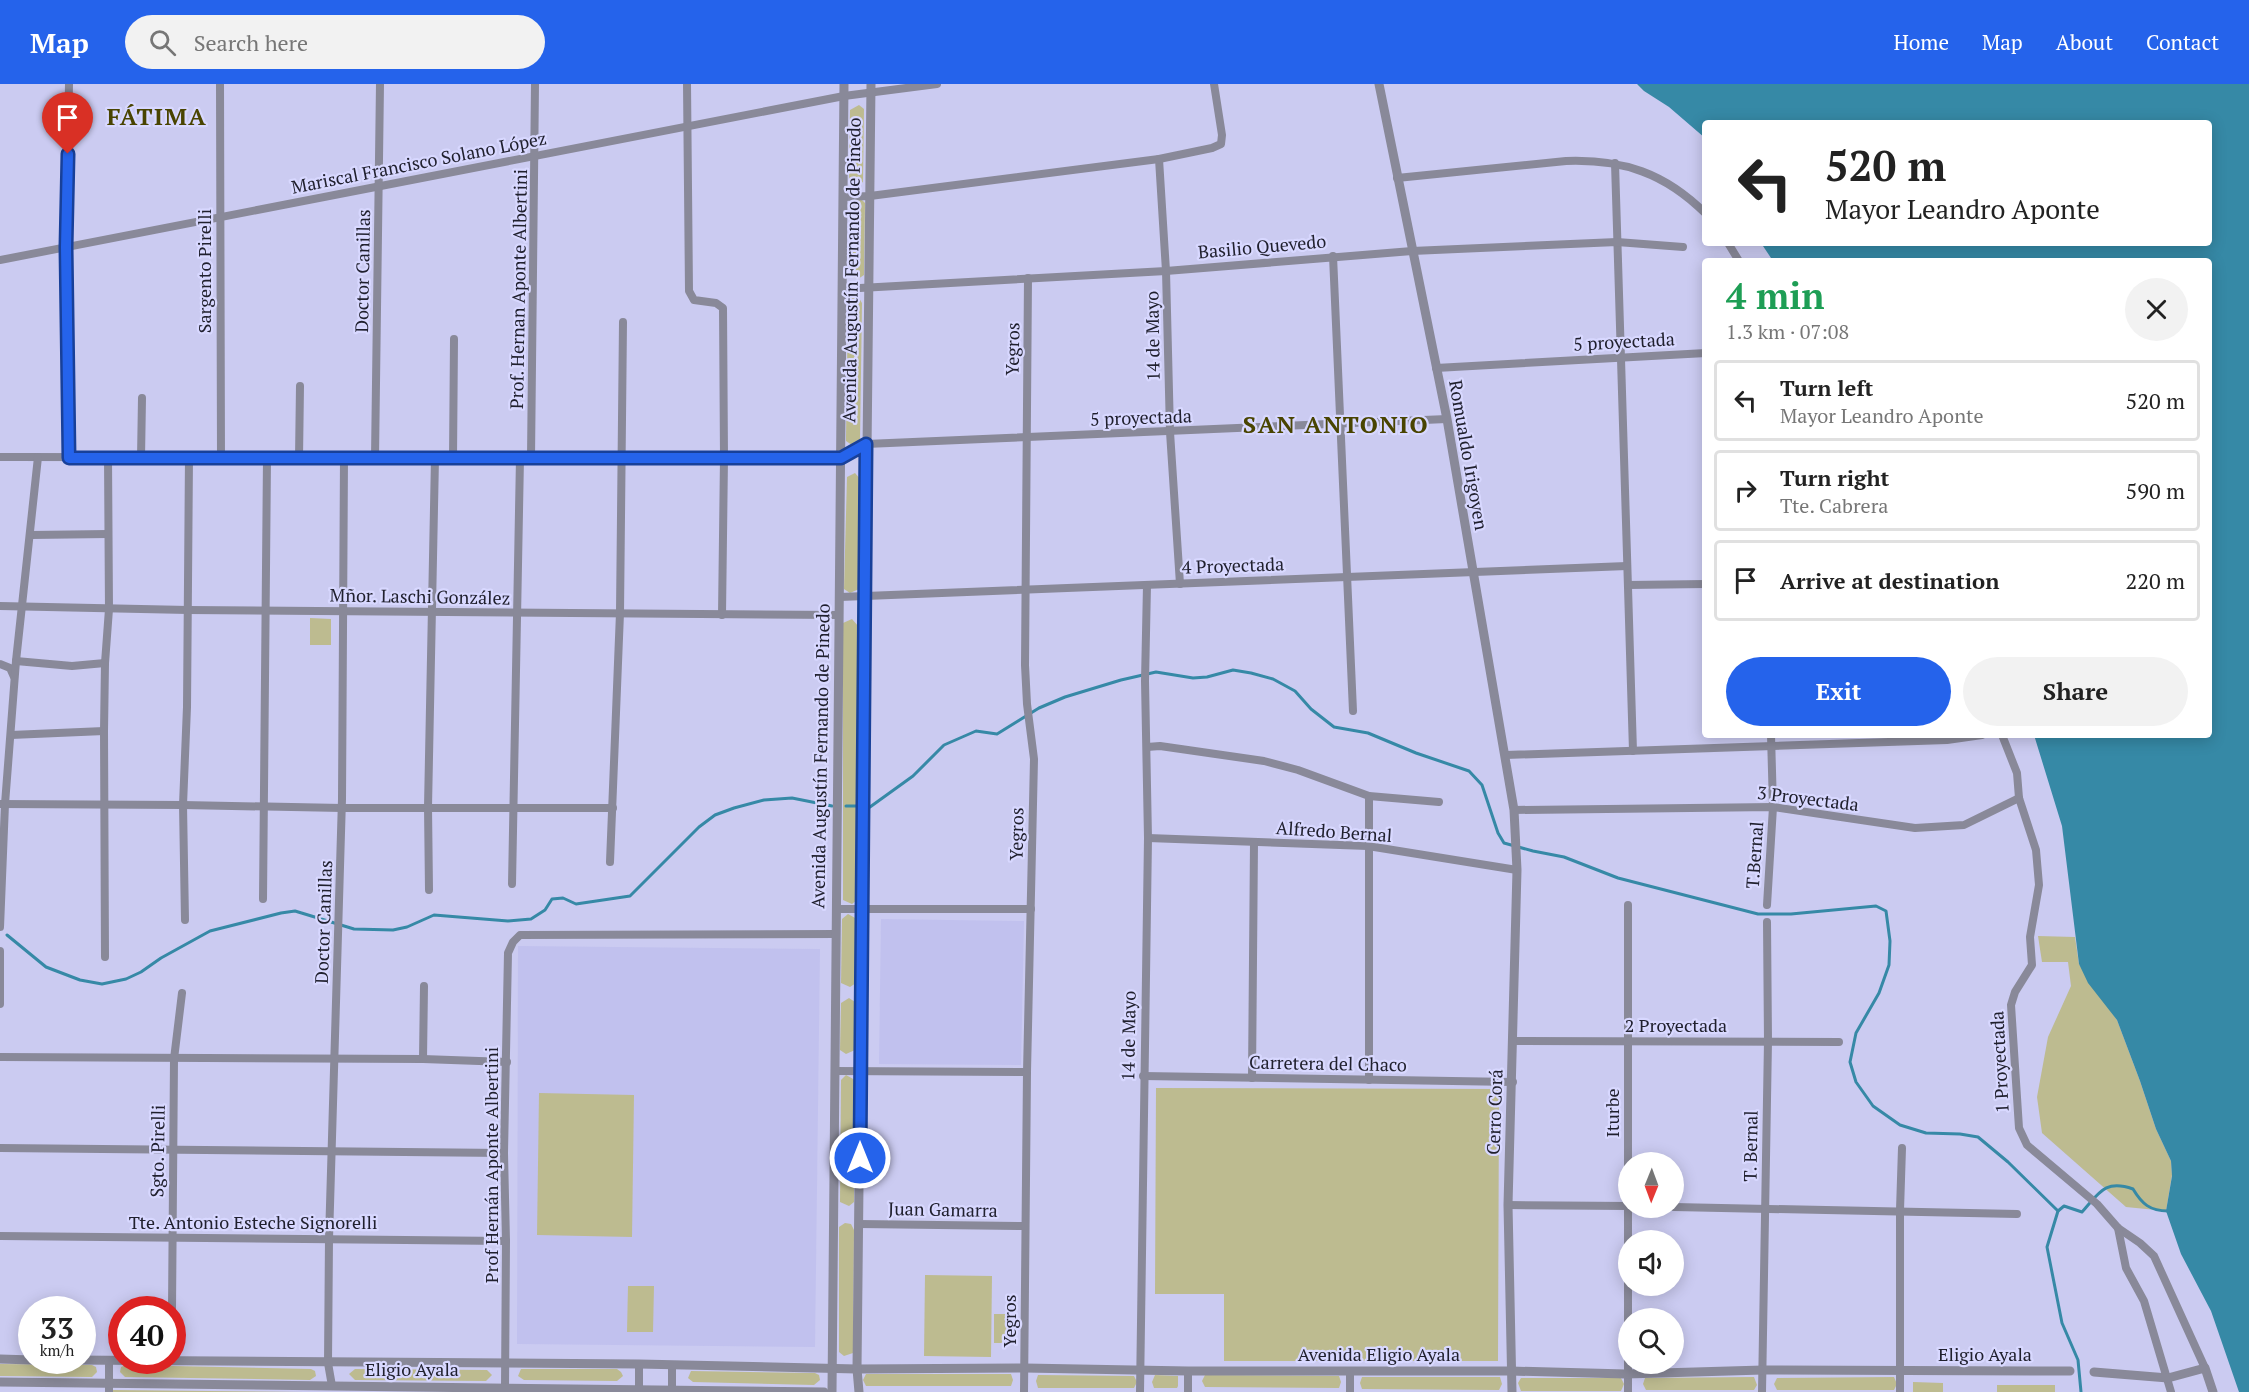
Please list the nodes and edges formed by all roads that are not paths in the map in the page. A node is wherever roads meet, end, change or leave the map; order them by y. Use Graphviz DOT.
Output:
graph roads {
  1 [pos="69,84"];
  2 [pos="220,84"];
  3 [pos="380,84"];
  4 [pos="535,84"];
  5 [pos="687,84"];
  6 [pos="844,84"];
  7 [pos="937,84"];
  8 [pos="1214,84"];
  9 [pos="1379,84"];
  10 [pos="871,88"];
  11 [pos="844,96"];
  12 [pos="686,126"];
  13 [pos="535,156"];
  14 [pos="1159,159"];
  15 [pos="1615,163"];
  16 [pos="1397,178"];
  17 [pos="379,186"];
  18 [pos="870,196"];
  19 [pos="844,197"];
  20 [pos="1702,211"];
  21 [pos="220,217"];
  22 [pos="1617,242"];
  23 [pos="66,247"];
  24 [pos="1683,247"];
  25 [pos="1412,251"];
  26 [pos="1334,256"];
  27 [pos="0,260"];
  28 [pos="1166,271"];
  29 [pos="1028,278"];
  30 [pos="869,287"];
  31 [pos="842,289"];
  32 [pos="623,322"];
  33 [pos="454,339"];
  34 [pos="1702,353"];
  35 [pos="1620,358"];
  36 [pos="1436,368"];
  37 [pos="300,386"];
  38 [pos="142,398"];
  39 [pos="1447,419"];
  40 [pos="1341,424"];
  41 [pos="1170,432"];
  42 [pos="1027,438"];
  43 [pos="866,444"];
  44 [pos="0,458"];
  45 [pos="38,458"];
  46 [pos="69,458"];
  47 [pos="108,458"];
  48 [pos="141,458"];
  49 [pos="189,458"];
  50 [pos="221,458"];
  51 [pos="267,458"];
  52 [pos="299,458"];
  53 [pos="344,458"];
  54 [pos="375,458"];
  55 [pos="435,458"];
  56 [pos="453,458"];
  57 [pos="520,458"];
  58 [pos="531,458"];
  59 [pos="622,458"];
  60 [pos="724,458"];
  61 [pos="841,458"];
  62 [pos="108,534"];
  63 [pos="31,535"];
  64 [pos="1627,566"];
  65 [pos="1472,572"];
  66 [pos="1346,577"];
  67 [pos="1180,584"];
  68 [pos="1702,584"];
  69 [pos="1147,585"];
  70 [pos="1628,585"];
  71 [pos="1025,590"];
  72 [pos="865,595"];
  73 [pos="840,597"];
  74 [pos="0,606"];
  75 [pos="22,606"];
  76 [pos="109,609"];
  77 [pos="188,610"];
  78 [pos="266,610"];
  79 [pos="343,611"];
  80 [pos="431,612"];
  81 [pos="517,613"];
  82 [pos="620,613"];
  83 [pos="722,615"];
  84 [pos="839,615"];
  85 [pos="16,661"];
  86 [pos="0,663"];
  87 [pos="105,663"];
  88 [pos="15,679"];
  89 [pos="1353,711"];
  90 [pos="104,731"];
  91 [pos="11,735"];
  92 [pos="1771,738"];
  93 [pos="1906,738"];
  94 [pos="1961,738"];
  95 [pos="2003,738"];
  96 [pos="1147,747"];
  97 [pos="1772,747"];
  98 [pos="1634,751"];
  99 [pos="1506,755"];
  100 [pos="1369,796"];
  101 [pos="2019,798"];
  102 [pos="1439,802"];
  103 [pos="2,804"];
  104 [pos="183,804"];
  105 [pos="105,806"];
  106 [pos="263,807"];
  107 [pos="428,807"];
  108 [pos="1773,807"];
  109 [pos="342,808"];
  110 [pos="514,808"];
  111 [pos="613,808"];
  112 [pos="1514,810"];
  113 [pos="1515,834"];
  114 [pos="1148,838"];
  115 [pos="1254,842"];
  116 [pos="1368,846"];
  117 [pos="610,862"];
  118 [pos="1517,870"];
  119 [pos="512,884"];
  120 [pos="429,890"];
  121 [pos="263,899"];
  122 [pos="1628,905"];
  123 [pos="1767,905"];
  124 [pos="836,909"];
  125 [pos="1031,909"];
  126 [pos="862,910"];
  127 [pos="186,920"];
  128 [pos="1767,922"];
  129 [pos="0,927"];
  130 [pos="836,934"];
  131 [pos="0,951"];
  132 [pos="105,957"];
  133 [pos="424,986"];
  134 [pos="182,993"];
  135 [pos="0,1004"];
  136 [pos="1514,1041"];
  137 [pos="1628,1041"];
  138 [pos="1768,1041"];
  139 [pos="1839,1042"];
  140 [pos="0,1057"];
  141 [pos="174,1059"];
  142 [pos="334,1059"];
  143 [pos="423,1059"];
  144 [pos="507,1062"];
  145 [pos="835,1071"];
  146 [pos="861,1071"];
  147 [pos="1027,1072"];
  148 [pos="1143,1076"];
  149 [pos="1252,1078"];
  150 [pos="1369,1080"];
  151 [pos="1513,1082"];
  152 [pos="0,1148"];
  153 [pos="1902,1148"];
  154 [pos="174,1149"];
  155 [pos="332,1150"];
  156 [pos="504,1152"];
  157 [pos="1628,1152"];
  158 [pos="1508,1205"];
  159 [pos="1618,1206"];
  160 [pos="1684,1207"];
  161 [pos="1765,1208"];
  162 [pos="1900,1210"];
  163 [pos="2017,1214"];
  164 [pos="1628,1218"];
  165 [pos="859,1224"];
  166 [pos="1025,1226"];
  167 [pos="2118,1228"];
  168 [pos="0,1236"];
  169 [pos="172,1238"];
  170 [pos="329,1239"];
  171 [pos="506,1241"];
  172 [pos="172,1296"];
  173 [pos="1627,1308"];
  174 [pos="0,1359"];
  175 [pos="18,1360"];
  176 [pos="186,1361"];
  177 [pos="328,1363"];
  178 [pos="639,1364"];
  179 [pos="507,1365"];
  180 [pos="672,1365"];
  181 [pos="831,1367"];
  182 [pos="1025,1368"];
  183 [pos="2205,1368"];
  184 [pos="857,1369"];
  185 [pos="1141,1370"];
  186 [pos="1763,1370"];
  187 [pos="1188,1371"];
  188 [pos="1350,1371"];
  189 [pos="1511,1371"];
  190 [pos="1900,1371"];
  191 [pos="2070,1371"];
  192 [pos="1684,1372"];
  193 [pos="2094,1372"];
  194 [pos="1618,1374"];
  195 [pos="1626,1374"];
  196 [pos="2168,1378"];
  197 [pos="0,1382"];
  198 [pos="332,1386"];
  199 [pos="109,1388"];
  200 [pos="505,1388"];
  201 [pos="608,1391"];
  202 [pos="639,1391"];
  203 [pos="672,1391"];
  204 [pos="824,1392"];
  205 [pos="832,1392"];
  206 [pos="859,1392"];
  207 [pos="1024,1392"];
  208 [pos="1140,1392"];
  209 [pos="1188,1392"];
  210 [pos="1350,1392"];
  211 [pos="1512,1392"];
  212 [pos="1628,1392"];
  213 [pos="1762,1392"];
  214 [pos="1900,1392"];
  215 [pos="2171,1392"];
  216 [pos="2213,1392"];
  1 -- 23 [label="street"];
  2 -- 21 [label="street, Sargento Pirelli"];
  3 -- 17 [label="street, Doctor Canillas"];
  4 -- 13 [label="street, Prof. Hernan Aponte Albertini"];
  5 -- 12 [label="street"];
  6 -- 11 [label="street, Avenida Augustín Fernando de Pinedo"];
  7 -- 10 [label="street, Mariscal Francisco Solano López"];
  8 -- 14 [label="street"];
  9 -- 16 [label="street, Romualdo Irigoyen"];
  10 -- 11 [label="street, Mariscal Francisco Solano López"];
  10 -- 18 [label="street, Avenida Augustín Fernando de Pinedo"];
  11 -- 12 [label="street, Mariscal Francisco Solano López"];
  11 -- 19 [label="street, Avenida Augustín Fernando de Pinedo"];
  12 -- 13 [label="street, Mariscal Francisco Solano López"];
  12 -- 60 [label="street"];
  13 -- 17 [label="street, Mariscal Francisco Solano López"];
  13 -- 58 [label="street, Prof. Hernan Aponte Albertini"];
  14 -- 18 [label="street"];
  14 -- 28 [label="street, 14 de Mayo"];
  15 -- 16 [label="street"];
  15 -- 20 [label="street"];
  15 -- 22 [label="street"];
  16 -- 25 [label="street, Romualdo Irigoyen"];
  17 -- 21 [label="street, Mariscal Francisco Solano López"];
  17 -- 54 [label="street, Doctor Canillas"];
  18 -- 19 [label="street"];
  18 -- 30 [label="street, Avenida Augustín Fernando de Pinedo"];
  19 -- 31 [label="street, Avenida Augustín Fernando de Pinedo"];
  21 -- 23 [label="street, Mariscal Francisco Solano López"];
  21 -- 50 [label="street, Sargento Pirelli"];
  22 -- 24 [label="street, Basilio Quevedo"];
  22 -- 25 [label="street, Basilio Quevedo"];
  22 -- 35 [label="street"];
  23 -- 27 [label="street, Mariscal Francisco Solano López"];
  23 -- 46 [label="street"];
  25 -- 26 [label="street, Basilio Quevedo"];
  25 -- 36 [label="street, Romualdo Irigoyen"];
  26 -- 28 [label="street, Basilio Quevedo"];
  26 -- 40 [label="street"];
  28 -- 29 [label="street, Basilio Quevedo"];
  28 -- 41 [label="street, 14 de Mayo"];
  29 -- 30 [label="street, Basilio Quevedo"];
  29 -- 42 [label="street, Yegros"];
  30 -- 31 [label="street, Basilio Quevedo"];
  30 -- 43 [label="street, Avenida Augustín Fernando de Pinedo"];
  31 -- 61 [label="street, Avenida Augustín Fernando de Pinedo"];
  32 -- 59 [label="street"];
  33 -- 56 [label="street"];
  34 -- 35 [label="street, 5 proyectada"];
  35 -- 36 [label="street, 5 proyectada"];
  35 -- 64 [label="street"];
  36 -- 39 [label="street, Romualdo Irigoyen"];
  37 -- 52 [label="street"];
  38 -- 48 [label="street"];
  39 -- 40 [label="street, 5 proyectada"];
  39 -- 65 [label="street, Romualdo Irigoyen"];
  40 -- 41 [label="street, 5 proyectada"];
  40 -- 66 [label="street"];
  41 -- 42 [label="street, 5 proyectada"];
  41 -- 67 [label="street, 14 de Mayo"];
  42 -- 43 [label="street, 5 proyectada"];
  42 -- 71 [label="street, Yegros"];
  43 -- 61 [label="street, 5 proyectada"];
  43 -- 72 [label="street, Avenida Augustín Fernando de Pinedo"];
  44 -- 45 [label="street"];
  45 -- 46 [label="street"];
  45 -- 63 [label="street"];
  46 -- 47 [label="street"];
  47 -- 48 [label="street"];
  47 -- 62 [label="street"];
  48 -- 49 [label="street"];
  49 -- 50 [label="street"];
  49 -- 77 [label="street"];
  50 -- 51 [label="street"];
  51 -- 52 [label="street"];
  51 -- 78 [label="street"];
  52 -- 53 [label="street"];
  53 -- 54 [label="street"];
  53 -- 79 [label="street, Doctor Canillas"];
  54 -- 55 [label="street"];
  55 -- 56 [label="street"];
  55 -- 80 [label="street"];
  56 -- 57 [label="street"];
  57 -- 58 [label="street"];
  57 -- 81 [label="street"];
  58 -- 59 [label="street"];
  59 -- 60 [label="street"];
  59 -- 82 [label="street"];
  60 -- 61 [label="street"];
  60 -- 83 [label="street"];
  61 -- 73 [label="street, Avenida Augustín Fernando de Pinedo"];
  62 -- 63 [label="street"];
  62 -- 76 [label="street"];
  63 -- 75 [label="street"];
  64 -- 65 [label="street, 4 Proyectada"];
  64 -- 70 [label="street"];
  65 -- 66 [label="street, 4 Proyectada"];
  65 -- 99 [label="street, Romualdo Irigoyen"];
  66 -- 67 [label="street, 4 Proyectada"];
  66 -- 89 [label="street"];
  67 -- 69 [label="street, 4 Proyectada"];
  68 -- 70 [label="street"];
  69 -- 71 [label="street, 4 Proyectada"];
  69 -- 96 [label="street, 14 de Mayo"];
  70 -- 98 [label="street"];
  71 -- 72 [label="street, 4 Proyectada"];
  71 -- 125 [label="street, Yegros"];
  72 -- 73 [label="street, 4 Proyectada"];
  72 -- 126 [label="street, Avenida Augustín Fernando de Pinedo"];
  73 -- 84 [label="street, Avenida Augustín Fernando de Pinedo"];
  74 -- 75 [label="street, Mñor. Laschi González"];
  75 -- 76 [label="street, Mñor. Laschi González"];
  75 -- 85 [label="street"];
  76 -- 77 [label="street, Mñor. Laschi González"];
  76 -- 87 [label="street"];
  77 -- 78 [label="street, Mñor. Laschi González"];
  77 -- 104 [label="street"];
  78 -- 79 [label="street, Mñor. Laschi González"];
  78 -- 106 [label="street"];
  79 -- 80 [label="street, Mñor. Laschi González"];
  79 -- 109 [label="street, Doctor Canillas"];
  80 -- 81 [label="street, Mñor. Laschi González"];
  80 -- 107 [label="street"];
  81 -- 82 [label="street, Mñor. Laschi González"];
  81 -- 110 [label="street"];
  82 -- 83 [label="street, Mñor. Laschi González"];
  82 -- 111 [label="street"];
  83 -- 84 [label="street, Mñor. Laschi González"];
  84 -- 124 [label="street, Avenida Augustín Fernando de Pinedo"];
  85 -- 87 [label="street"];
  85 -- 88 [label="street"];
  86 -- 88 [label="street"];
  87 -- 90 [label="street"];
  88 -- 91 [label="street"];
  90 -- 91 [label="street"];
  90 -- 105 [label="street"];
  91 -- 103 [label="street"];
  92 -- 97 [label="street, T.Bernal"];
  93 -- 94 [label="street"];
  93 -- 97 [label="street"];
  95 -- 101 [label="street, 1 Proyectada"];
  96 -- 100 [label="street"];
  96 -- 114 [label="street, 14 de Mayo"];
  97 -- 98 [label="street"];
  97 -- 108 [label="street, T.Bernal"];
  98 -- 99 [label="street"];
  99 -- 112 [label="street, Romualdo Irigoyen"];
  100 -- 102 [label="street"];
  100 -- 116 [label="street"];
  101 -- 108 [label="street, 3 Proyectada"];
  101 -- 167 [label="street, 1 Proyectada"];
  103 -- 105 [label="street"];
  103 -- 129 [label="street"];
  104 -- 105 [label="street"];
  104 -- 106 [label="street"];
  104 -- 127 [label="street"];
  105 -- 132 [label="street"];
  106 -- 109 [label="street"];
  106 -- 121 [label="street"];
  107 -- 109 [label="street"];
  107 -- 110 [label="street"];
  107 -- 120 [label="street"];
  108 -- 112 [label="street, 3 Proyectada"];
  108 -- 123 [label="street, T.Bernal"];
  109 -- 142 [label="street, Doctor Canillas"];
  110 -- 111 [label="street"];
  110 -- 119 [label="street"];
  111 -- 117 [label="street"];
  112 -- 113 [label="street, Romualdo Irigoyen"];
  113 -- 118 [label="street, Cerro Corá"];
  114 -- 115 [label="street, Alfredo Bernal"];
  114 -- 148 [label="street, 14 de Mayo"];
  115 -- 116 [label="street, Alfredo Bernal"];
  115 -- 149 [label="street"];
  116 -- 118 [label="street, Alfredo Bernal"];
  116 -- 150 [label="street"];
  118 -- 136 [label="street, Cerro Corá"];
  122 -- 137 [label="street, Iturbe"];
  124 -- 126 [label="street"];
  124 -- 130 [label="street, Avenida Augustín Fernando de Pinedo"];
  125 -- 126 [label="street"];
  125 -- 147 [label="street, Yegros"];
  126 -- 146 [label="street, Avenida Augustín Fernando de Pinedo"];
  128 -- 138 [label="street, T. Bernal"];
  130 -- 144 [label="street, Prof Hernán Aponte Albertini"];
  130 -- 145 [label="street, Avenida Augustín Fernando de Pinedo"];
  131 -- 135 [label="street"];
  133 -- 143 [label="street"];
  134 -- 141 [label="street, Sgto. Pirelli"];
  136 -- 137 [label="street, 2 Proyectada"];
  136 -- 151 [label="street, Cerro Corá"];
  137 -- 138 [label="street, 2 Proyectada"];
  137 -- 157 [label="street, Iturbe"];
  138 -- 139 [label="street, 2 Proyectada"];
  138 -- 161 [label="street, T. Bernal"];
  140 -- 141 [label="street"];
  141 -- 142 [label="street"];
  141 -- 154 [label="street, Sgto. Pirelli"];
  142 -- 143 [label="street"];
  142 -- 155 [label="street, Doctor Canillas"];
  143 -- 144 [label="street"];
  144 -- 156 [label="street, Prof Hernán Aponte Albertini"];
  145 -- 146 [label="street"];
  145 -- 181 [label="street, Avenida Augustín Fernando de Pinedo"];
  146 -- 147 [label="street"];
  146 -- 165 [label="street, Avenida Augustín Fernando de Pinedo"];
  147 -- 166 [label="street, Yegros"];
  148 -- 149 [label="street, Carretera del Chaco"];
  148 -- 185 [label="street, 14 de Mayo"];
  149 -- 150 [label="street, Carretera del Chaco"];
  150 -- 151 [label="street, Carretera del Chaco"];
  151 -- 158 [label="street, Cerro Corá"];
  152 -- 154 [label="street"];
  153 -- 162 [label="street"];
  154 -- 155 [label="street"];
  154 -- 169 [label="street, Sgto. Pirelli"];
  155 -- 156 [label="street"];
  155 -- 170 [label="street, Doctor Canillas"];
  156 -- 171 [label="street, Prof Hernán Aponte Albertini"];
  158 -- 159 [label="street"];
  158 -- 189 [label="street, Cerro Corá"];
  160 -- 161 [label="street"];
  161 -- 162 [label="street"];
  161 -- 186 [label="street, T. Bernal"];
  162 -- 163 [label="street"];
  162 -- 190 [label="street"];
  164 -- 173 [label="street, Iturbe"];
  165 -- 166 [label="street, Juan Gamarra"];
  165 -- 184 [label="street, Avenida Augustín Fernando de Pinedo"];
  166 -- 182 [label="street, Yegros"];
  167 -- 183 [label="street, 1 Proyectada"];
  167 -- 196 [label="street"];
  168 -- 169 [label="street, Tte. Antonio Esteche Signorelli"];
  169 -- 170 [label="street, Tte. Antonio Esteche Signorelli"];
  169 -- 172 [label="street, Sgto. Pirelli"];
  170 -- 171 [label="street, Tte. Antonio Esteche Signorelli"];
  170 -- 177 [label="street, Doctor Canillas"];
  171 -- 179 [label="street, Prof Hernán Aponte Albertini"];
  174 -- 175 [label="street"];
  176 -- 177 [label="street, Eligio Ayala"];
  177 -- 179 [label="street, Eligio Ayala"];
  177 -- 198 [label="street, Doctor Canillas"];
  178 -- 179 [label="street, Eligio Ayala"];
  178 -- 180 [label="street, Eligio Ayala"];
  178 -- 202 [label="street"];
  179 -- 200 [label="street, Prof Hernán Aponte Albertini"];
  180 -- 181 [label="street, Eligio Ayala"];
  180 -- 203 [label="street"];
  181 -- 184 [label="street, Eligio Ayala"];
  181 -- 205 [label="street, Avenida Augustín Fernando de Pinedo"];
  182 -- 184 [label="street, Avenida Eligio Ayala"];
  182 -- 185 [label="street, Avenida Eligio Ayala"];
  182 -- 207 [label="street, Yegros"];
  183 -- 196 [label="street"];
  183 -- 216 [label="street"];
  184 -- 206 [label="street, Avenida Augustín Fernando de Pinedo"];
  185 -- 187 [label="street, Avenida Eligio Ayala"];
  185 -- 208 [label="street, 14 de Mayo"];
  186 -- 190 [label="street, Avenida Eligio Ayala"];
  186 -- 192 [label="street, Avenida Eligio Ayala"];
  186 -- 213 [label="street, T. Bernal"];
  187 -- 188 [label="street, Avenida Eligio Ayala"];
  187 -- 209 [label="street"];
  188 -- 189 [label="street, Avenida Eligio Ayala"];
  188 -- 210 [label="street"];
  189 -- 194 [label="street, Avenida Eligio Ayala"];
  189 -- 211 [label="street, Cerro Corá"];
  190 -- 191 [label="street, Eligio Ayala"];
  190 -- 214 [label="street"];
  193 -- 196 [label="street"];
  195 -- 212 [label="street, Iturbe"];
  196 -- 215 [label="street"];
  197 -- 199 [label="street, Eligio Ayala"];
  198 -- 199 [label="street, Eligio Ayala"];
  198 -- 200 [label="street, Eligio Ayala"];
  200 -- 201 [label="street, Eligio Ayala"];
  201 -- 202 [label="street, Eligio Ayala"];
  202 -- 203 [label="street, Eligio Ayala"];
  203 -- 204 [label="street, Eligio Ayala"];
}
